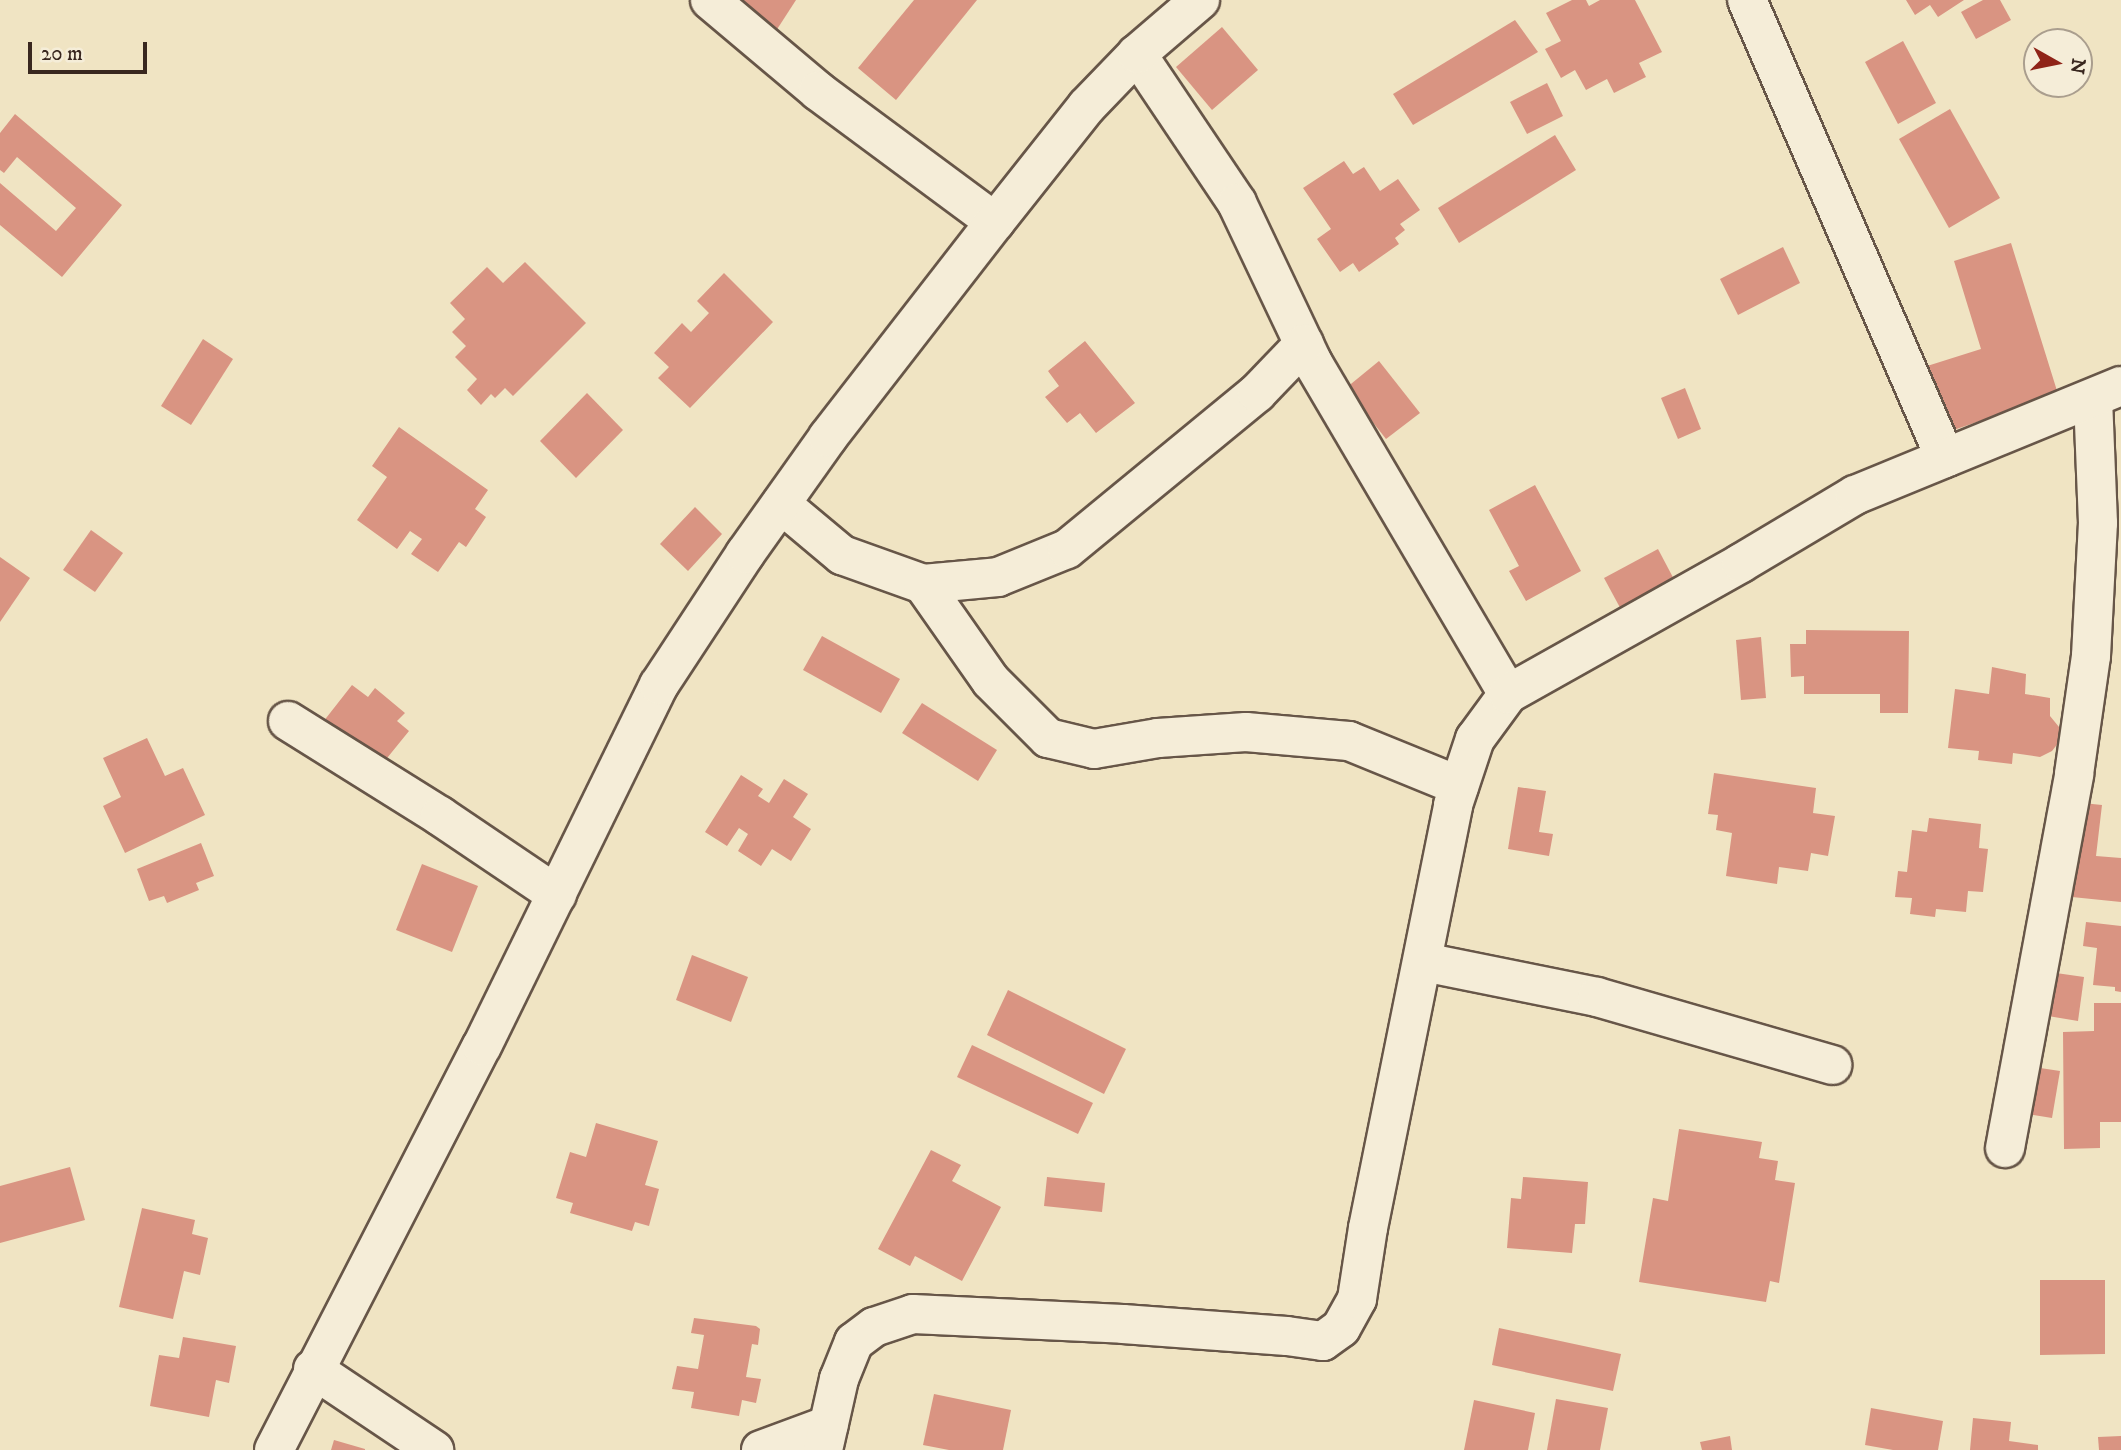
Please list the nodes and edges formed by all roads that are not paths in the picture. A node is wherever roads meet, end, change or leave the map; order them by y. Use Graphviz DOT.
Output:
graph roads {
  1 [pos="710,0"];
  2 [pos="1200,0"];
  3 [pos="1746,0"];
  4 [pos="1137,54"];
  5 [pos="995,222"];
  6 [pos="1304,344"];
  7 [pos="2107,393"];
  8 [pos="1945,458"];
  9 [pos="780,504"];
  10 [pos="923,584"];
  11 [pos="1508,694"];
  12 [pos="288,721"];
  13 [pos="1459,786"];
  14 [pos="557,895"];
  15 [pos="1423,962"];
  16 [pos="1832,1065"];
  17 [pos="2005,1148"];
  18 [pos="313,1369"];
  19 [pos="826,1437"];
  20 [pos="274,1450"];
  21 [pos="434,1450"];
  22 [pos="761,1450"];
  1 -- 5 [label="street"];
  2 -- 4 [label="street"];
  3 -- 8 [label="street"];
  4 -- 5 [label="street"];
  4 -- 6 [label="street"];
  5 -- 9 [label="street"];
  6 -- 10 [label="street"];
  6 -- 11 [label="street"];
  7 -- 8 [label="street"];
  7 -- 17 [label="street"];
  8 -- 11 [label="street"];
  9 -- 10 [label="street"];
  9 -- 14 [label="street"];
  10 -- 13 [label="street"];
  11 -- 13 [label="street"];
  12 -- 14 [label="street"];
  13 -- 15 [label="street"];
  14 -- 18 [label="street"];
  15 -- 16 [label="street"];
  15 -- 19 [label="street"];
  18 -- 20 [label="street"];
  18 -- 21 [label="street"];
  19 -- 22 [label="street"];
}
